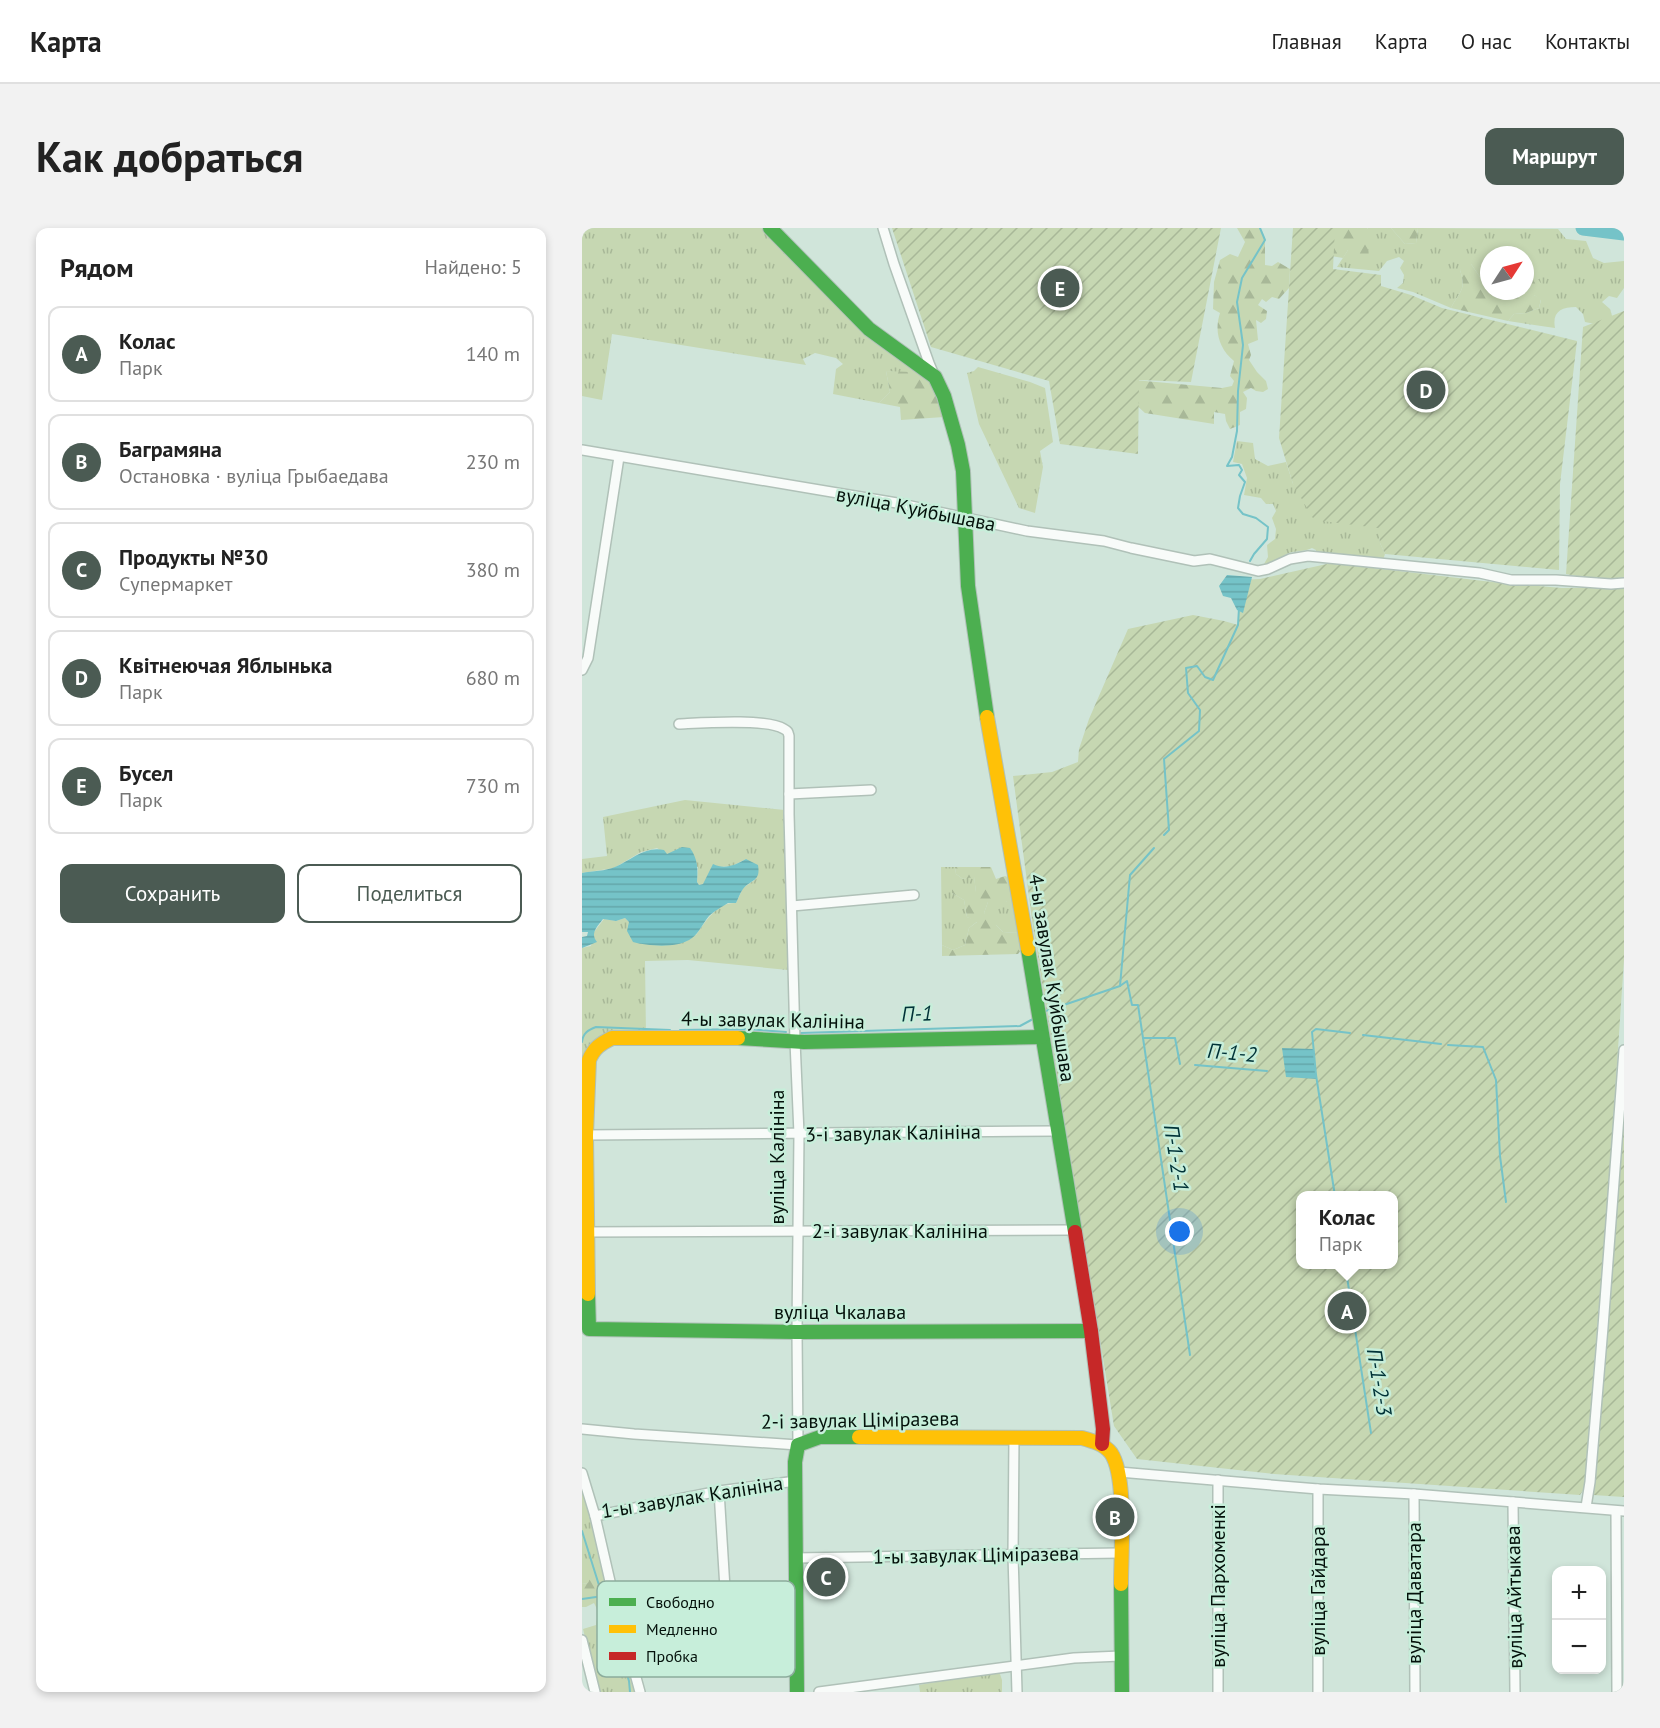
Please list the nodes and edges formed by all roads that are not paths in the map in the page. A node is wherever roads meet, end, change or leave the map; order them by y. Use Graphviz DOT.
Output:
graph roads {
  1 [pos="770,228"];
  2 [pos="883,228"];
  3 [pos="935,377"];
  4 [pos="582,450"];
  5 [pos="619,457"];
  6 [pos="964,518"];
  7 [pos="1624,583"];
  8 [pos="582,670"];
  9 [pos="680,724"];
  10 [pos="871,790"];
  11 [pos="789,794"];
  12 [pos="914,895"];
  13 [pos="792,906"];
  14 [pos="1041,1037"];
  15 [pos="795,1041"];
  16 [pos="1624,1050"];
  17 [pos="1057,1131"];
  18 [pos="799,1134"];
  19 [pos="586,1135"];
  20 [pos="1074,1230"];
  21 [pos="797,1231"];
  22 [pos="585,1232"];
  23 [pos="1090,1331"];
  24 [pos="796,1332"];
  25 [pos="582,1429"];
  26 [pos="1014,1437"];
  27 [pos="1102,1444"];
  28 [pos="798,1445"];
  29 [pos="1119,1472"];
  30 [pos="582,1473"];
  31 [pos="1218,1480"];
  32 [pos="795,1481"];
  33 [pos="1318,1489"];
  34 [pos="719,1491"];
  35 [pos="1414,1494"];
  36 [pos="1513,1502"];
  37 [pos="1586,1507"];
  38 [pos="1620,1511"];
  39 [pos="595,1515"];
  40 [pos="1122,1553"];
  41 [pos="1013,1555"];
  42 [pos="795,1558"];
  43 [pos="610,1581"];
  44 [pos="725,1581"];
  45 [pos="582,1640"];
  46 [pos="797,1640"];
  47 [pos="1121,1656"];
  48 [pos="1016,1665"];
  49 [pos="636,1677"];
  50 [pos="595,1692"];
  51 [pos="640,1692"];
  52 [pos="797,1692"];
  53 [pos="819,1692"];
  54 [pos="1017,1692"];
  55 [pos="1122,1692"];
  56 [pos="1218,1692"];
  57 [pos="1318,1692"];
  58 [pos="1415,1692"];
  59 [pos="1515,1692"];
  60 [pos="1617,1692"];
  1 -- 3 [label="street"];
  2 -- 3 [label="street"];
  3 -- 6 [label="street, 4-ы завулак Куйбышава"];
  4 -- 5 [label="street, вуліца Куйбышава"];
  5 -- 6 [label="street, вуліца Куйбышава"];
  5 -- 8 [label="street"];
  6 -- 7 [label="street, вуліца Куйбышава"];
  6 -- 14 [label="street, 4-ы завулак Куйбышава"];
  9 -- 11 [label="street, вуліца Калініна"];
  10 -- 11 [label="street"];
  11 -- 13 [label="street, вуліца Калініна"];
  12 -- 13 [label="street"];
  13 -- 15 [label="street, вуліца Калініна"];
  14 -- 15 [label="street, 4-ы завулак Калініна"];
  14 -- 17 [label="street, 4-ы завулак Куйбышава"];
  15 -- 18 [label="street, вуліца Калініна"];
  15 -- 19 [label="street, 4-ы завулак Калініна"];
  16 -- 37 [label="street"];
  17 -- 18 [label="street, 3-і завулак Калініна"];
  17 -- 20 [label="street, 4-ы завулак Куйбышава"];
  18 -- 19 [label="street, 3-і завулак Калініна"];
  18 -- 21 [label="street, вуліца Калініна"];
  19 -- 22 [label="street"];
  20 -- 21 [label="street, 2-і завулак Калініна"];
  20 -- 23 [label="street, 4-ы завулак Куйбышава"];
  21 -- 22 [label="street, 2-і завулак Калініна"];
  21 -- 24 [label="street, вуліца Калініна"];
  22 -- 24 [label="street, вуліца Чкалава"];
  23 -- 24 [label="street, вуліца Чкалава"];
  23 -- 27 [label="street, 4-ы завулак Куйбышава"];
  24 -- 28 [label="street, вуліца Калініна"];
  25 -- 28 [label="street, 2-і завулак Ціміразева"];
  26 -- 27 [label="street, 2-і завулак Ціміразева"];
  26 -- 28 [label="street, 2-і завулак Ціміразева"];
  26 -- 41 [label="street"];
  27 -- 29 [label="street"];
  28 -- 32 [label="street, вуліца Калініна"];
  29 -- 31 [label="street"];
  29 -- 40 [label="street"];
  30 -- 39 [label="street, 1-ы завулак Калініна"];
  31 -- 33 [label="street"];
  31 -- 56 [label="street, вуліца Пархоменкі"];
  32 -- 34 [label="street, 1-ы завулак Калініна"];
  32 -- 42 [label="street, вуліца Калініна"];
  33 -- 35 [label="street"];
  33 -- 57 [label="street, вуліца Гайдара"];
  34 -- 39 [label="street, 1-ы завулак Калініна"];
  34 -- 44 [label="street"];
  35 -- 36 [label="street"];
  35 -- 58 [label="street, вуліца Даватара"];
  36 -- 37 [label="street"];
  36 -- 59 [label="street, вуліца Айтыкава"];
  37 -- 38 [label="street"];
  38 -- 60 [label="street"];
  39 -- 43 [label="street"];
  40 -- 41 [label="street, 1-ы завулак Ціміразева"];
  40 -- 47 [label="street"];
  41 -- 42 [label="street, 1-ы завулак Ціміразева"];
  41 -- 48 [label="street"];
  42 -- 46 [label="street, вуліца Калініна"];
  45 -- 50 [label="street"];
  46 -- 52 [label="street, вуліца Калініна"];
  47 -- 48 [label="street"];
  47 -- 55 [label="street"];
  48 -- 53 [label="street"];
  48 -- 54 [label="street"];
  49 -- 51 [label="street"];
}
